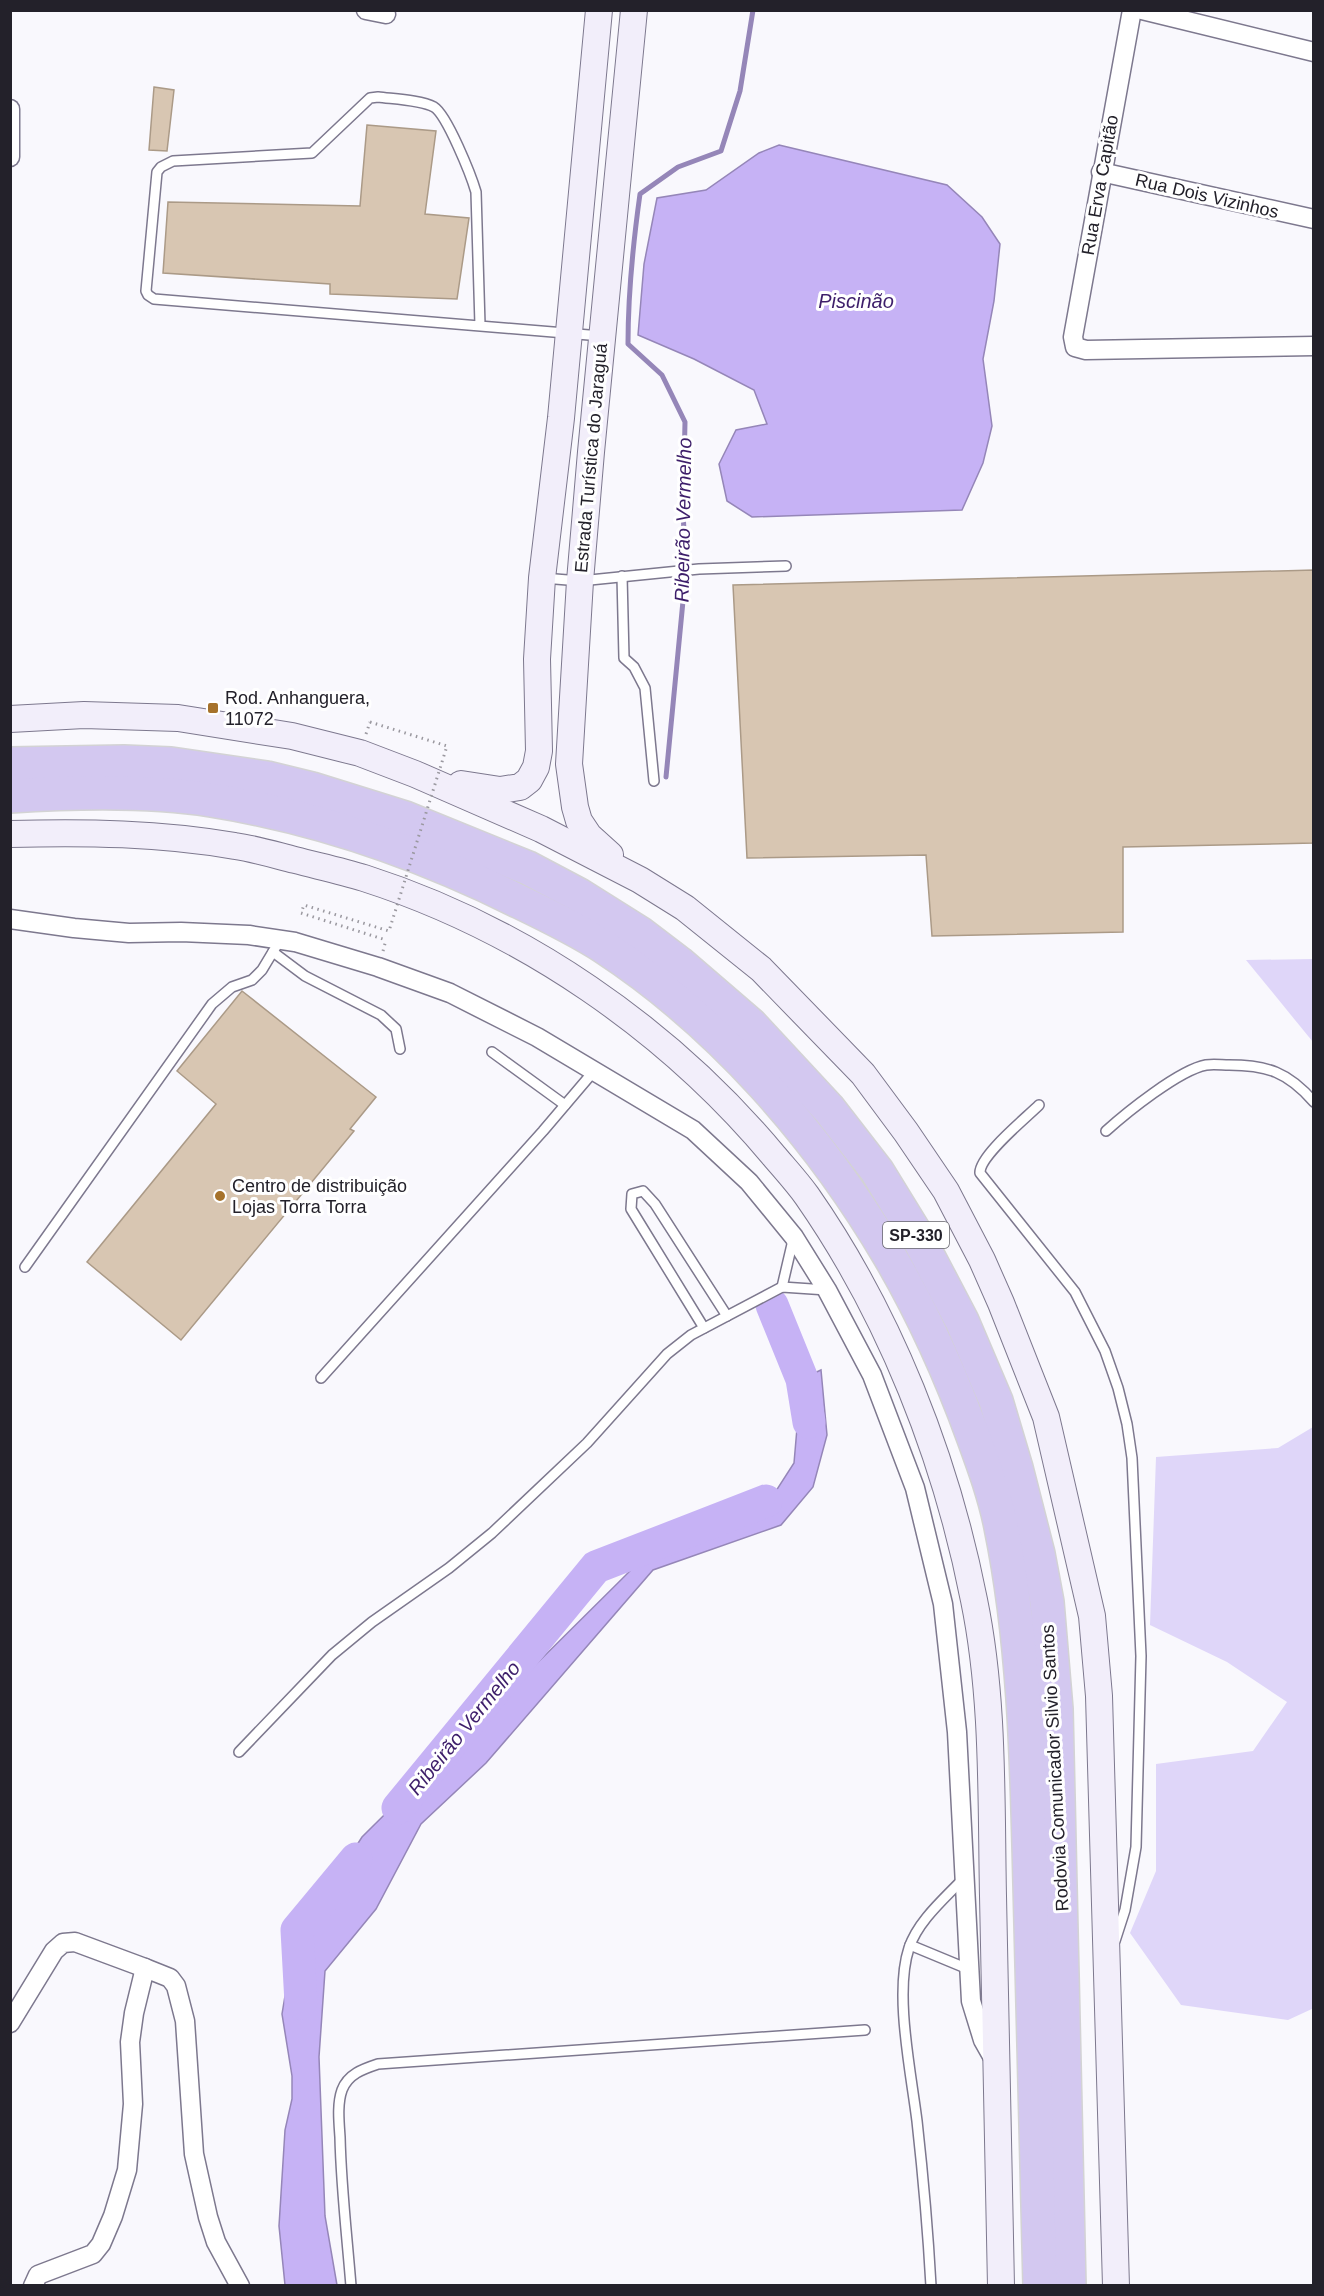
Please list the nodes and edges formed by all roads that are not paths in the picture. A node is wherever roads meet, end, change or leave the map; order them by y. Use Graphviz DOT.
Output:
graph roads {
  1 [pos="366,10"];
  2 [pos="599,10"];
  3 [pos="634,10"];
  4 [pos="1132,10"];
  5 [pos="1142,10"];
  6 [pos="386,15"];
  7 [pos="1314,52"];
  8 [pos="10,109"];
  9 [pos="11,150"];
  10 [pos="1101,172"];
  11 [pos="1314,219"];
  12 [pos="480,325"];
  13 [pos="569,333"];
  14 [pos="602,336"];
  15 [pos="1314,346"];
  16 [pos="786,566"];
  17 [pos="622,576"];
  18 [pos="542,578"];
  19 [pos="580,581"];
  20 [pos="10,719"];
  21 [pos="10,764"];
  22 [pos="415,774"];
  23 [pos="654,781"];
  24 [pos="10,796"];
  25 [pos="10,834"];
  26 [pos="640,880"];
  27 [pos="10,919"];
  28 [pos="276,946"];
  29 [pos="400,1049"];
  30 [pos="492,1052"];
  31 [pos="594,1071"];
  32 [pos="1314,1102"];
  33 [pos="565,1105"];
  34 [pos="1039,1105"];
  35 [pos="1106,1131"];
  36 [pos="794,1237"];
  37 [pos="25,1267"];
  38 [pos="782,1287"];
  39 [pos="827,1290"];
  40 [pos="727,1316"];
  41 [pos="704,1329"];
  42 [pos="321,1378"];
  43 [pos="239,1752"];
  44 [pos="964,1878"];
  45 [pos="910,1945"];
  46 [pos="1107,1966"];
  47 [pos="145,1968"];
  48 [pos="968,1969"];
  49 [pos="10,2023"];
  50 [pos="865,2030"];
  51 [pos="997,2065"];
  52 [pos="33,2286"];
  53 [pos="240,2286"];
  54 [pos="351,2286"];
  55 [pos="931,2286"];
  56 [pos="1001,2286"];
  57 [pos="1040,2286"];
  58 [pos="1069,2286"];
  59 [pos="1116,2286"];
  1 -- 6 [label="street"];
  2 -- 13 [label="main road, Estrada Turística do Jaraguá"];
  3 -- 14 [label="main road, Estrada Turística do Jaraguá"];
  4 -- 10 [label="street, Rua Erva Capitão"];
  5 -- 7 [label="street"];
  8 -- 9 [label="street"];
  10 -- 11 [label="street, Rua Dois Vizinhos"];
  10 -- 15 [label="street, Rua Erva Capitão"];
  12 -- 12 [label="lane"];
  12 -- 13 [label="lane"];
  13 -- 14 [label="lane"];
  13 -- 18 [label="main road, Estrada Turística do Jaraguá"];
  14 -- 19 [label="main road, Estrada Turística do Jaraguá"];
  16 -- 17 [label="lane"];
  17 -- 19 [label="lane"];
  17 -- 23 [label="lane"];
  18 -- 19 [label="lane"];
  18 -- 22 [label="main road, Estrada Turística do Jaraguá"];
  19 -- 26 [label="main road, Estrada Turística do Jaraguá"];
  20 -- 22 [label="main road"];
  21 -- 58 [label="highway, Rodovia Comunicador Silvio Santos / SP-330"];
  22 -- 26 [label="main road"];
  24 -- 57 [label="highway, Rodovia Comunicador Silvio Santos / SP-330"];
  25 -- 51 [label="main road"];
  26 -- 46 [label="main road"];
  27 -- 28 [label="street"];
  28 -- 29 [label="lane"];
  28 -- 31 [label="street"];
  28 -- 37 [label="lane"];
  30 -- 33 [label="lane"];
  31 -- 33 [label="lane"];
  31 -- 36 [label="street"];
  32 -- 35 [label="lane"];
  33 -- 42 [label="lane"];
  34 -- 46 [label="lane"];
  36 -- 38 [label="lane"];
  36 -- 39 [label="street"];
  38 -- 39 [label="lane"];
  38 -- 40 [label="lane"];
  39 -- 44 [label="street"];
  40 -- 41 [label="lane"];
  40 -- 41 [label="lane"];
  41 -- 43 [label="lane"];
  44 -- 45 [label="lane"];
  44 -- 48 [label="street"];
  45 -- 48 [label="lane"];
  45 -- 55 [label="lane"];
  46 -- 59 [label="main road"];
  47 -- 49 [label="street"];
  47 -- 52 [label="street"];
  47 -- 53 [label="street"];
  48 -- 51 [label="street"];
  50 -- 54 [label="lane"];
  51 -- 56 [label="main road"];
}
